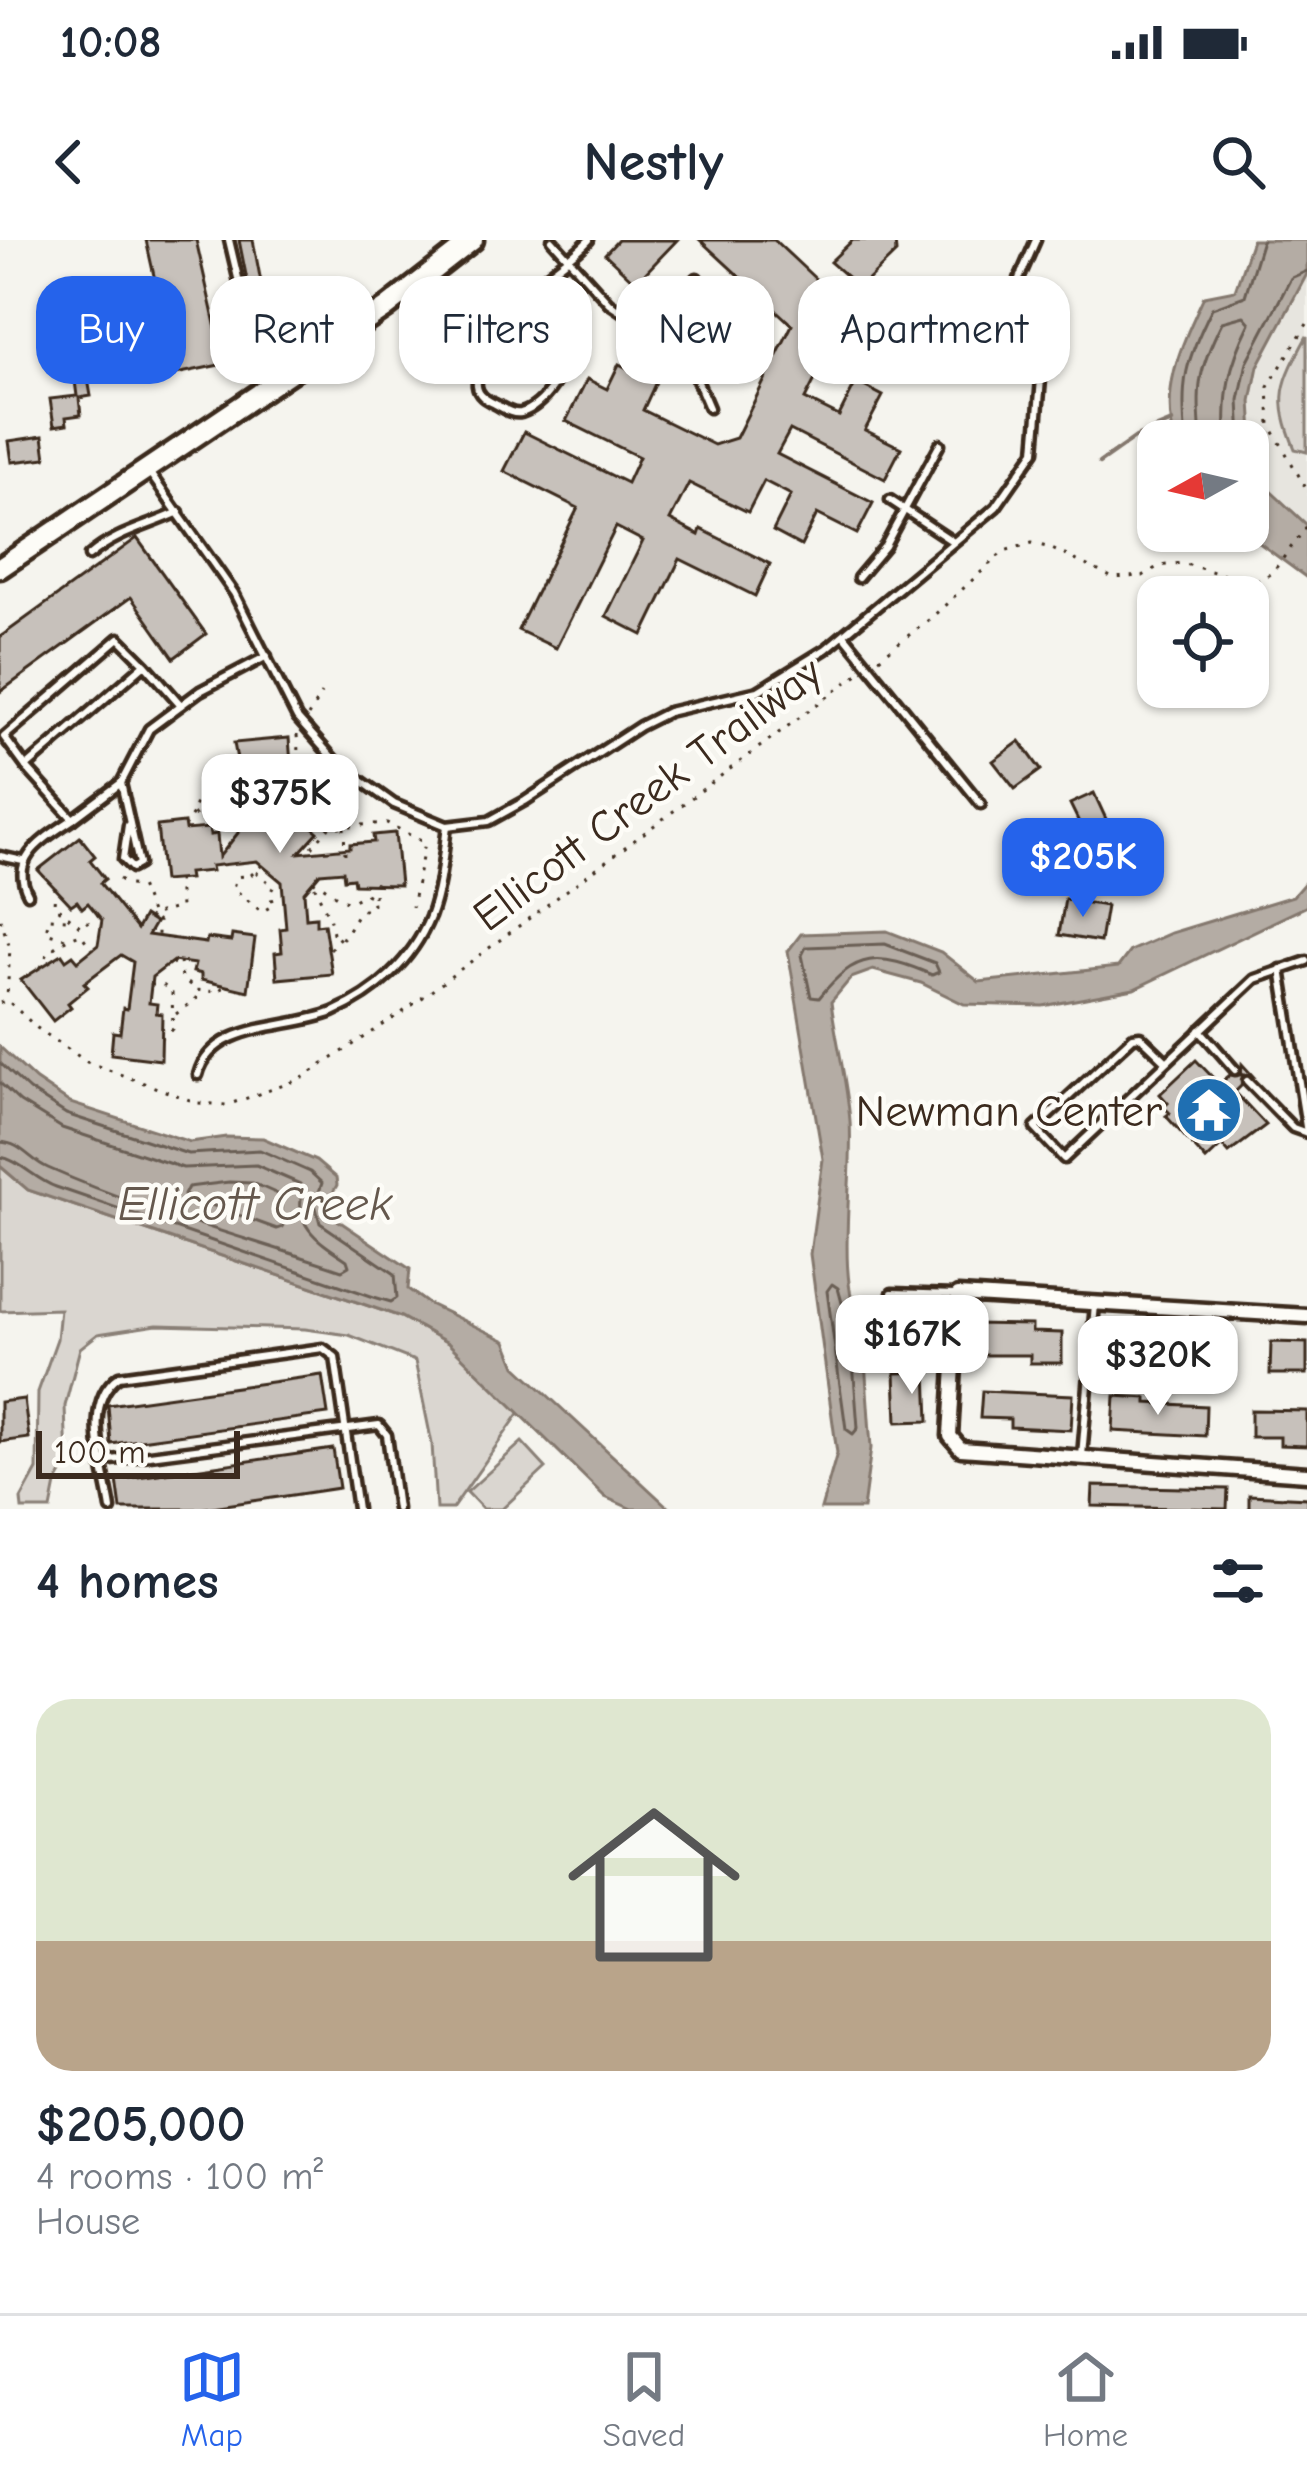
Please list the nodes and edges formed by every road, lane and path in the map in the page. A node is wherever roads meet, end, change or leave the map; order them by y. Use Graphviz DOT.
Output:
graph roads {
  1 [pos="229,240"];
  2 [pos="473,240"];
  3 [pos="552,240"];
  4 [pos="589,240"];
  5 [pos="1036,240"];
  6 [pos="571,260"];
  7 [pos="238,276"];
  8 [pos="549,276"];
  9 [pos="616,307"];
  10 [pos="514,313"];
  11 [pos="375,314"];
  12 [pos="1307,324"];
  13 [pos="270,384"];
  14 [pos="699,384"];
  15 [pos="709,408"];
  16 [pos="940,444"];
  17 [pos="145,467"];
  18 [pos="1307,490"];
  19 [pos="890,500"];
  20 [pos="906,510"];
  21 [pos="179,512"];
  22 [pos="1307,526"];
  23 [pos="952,542"];
  24 [pos="89,556"];
  25 [pos="0,568"];
  26 [pos="858,578"];
  27 [pos="843,634"];
  28 [pos="267,656"];
  29 [pos="145,664"];
  30 [pos="868,666"];
  31 [pos="321,694"];
  32 [pos="181,705"];
  33 [pos="303,725"];
  34 [pos="26,767"];
  35 [pos="241,770"];
  36 [pos="228,775"];
  37 [pos="122,783"];
  38 [pos="301,791"];
  39 [pos="274,794"];
  40 [pos="981,804"];
  41 [pos="193,814"];
  42 [pos="320,814"];
  43 [pos="73,819"];
  44 [pos="248,820"];
  45 [pos="310,824"];
  46 [pos="331,824"];
  47 [pos="382,824"];
  48 [pos="128,825"];
  49 [pos="184,826"];
  50 [pos="344,826"];
  51 [pos="447,826"];
  52 [pos="239,830"];
  53 [pos="383,834"];
  54 [pos="312,848"];
  55 [pos="345,855"];
  56 [pos="0,856"];
  57 [pos="23,861"];
  58 [pos="262,865"];
  59 [pos="256,872"];
  60 [pos="278,878"];
  61 [pos="119,879"];
  62 [pos="178,880"];
  63 [pos="375,882"];
  64 [pos="273,885"];
  65 [pos="55,887"];
  66 [pos="28,894"];
  67 [pos="373,898"];
  68 [pos="412,907"];
  69 [pos="98,915"];
  70 [pos="150,917"];
  71 [pos="0,919"];
  72 [pos="69,920"];
  73 [pos="88,922"];
  74 [pos="101,922"];
  75 [pos="81,927"];
  76 [pos="81,934"];
  77 [pos="158,936"];
  78 [pos="340,937"];
  79 [pos="66,938"];
  80 [pos="87,942"];
  81 [pos="98,943"];
  82 [pos="330,949"];
  83 [pos="92,950"];
  84 [pos="1307,961"];
  85 [pos="172,962"];
  86 [pos="180,962"];
  87 [pos="41,968"];
  88 [pos="1280,969"];
  89 [pos="154,976"];
  90 [pos="182,976"];
  91 [pos="152,985"];
  92 [pos="161,985"];
  93 [pos="226,985"];
  94 [pos="170,989"];
  95 [pos="203,993"];
  96 [pos="7,1000"];
  97 [pos="0,1003"];
  98 [pos="175,1016"];
  99 [pos="1200,1030"];
  100 [pos="161,1038"];
  101 [pos="1167,1062"];
  102 [pos="1235,1070"];
  103 [pos="197,1075"];
  104 [pos="1246,1082"];
  105 [pos="1307,1133"];
  106 [pos="892,1293"];
  107 [pos="958,1295"];
  108 [pos="1094,1304"];
  109 [pos="1307,1316"];
  110 [pos="346,1428"];
  111 [pos="1082,1458"];
  112 [pos="104,1461"];
  113 [pos="1307,1474"];
  114 [pos="111,1509"];
  115 [pos="357,1509"];
  116 [pos="397,1509"];
  1 -- 7 [label="lane"];
  2 -- 11 [label="street"];
  3 -- 6 [label="lane"];
  4 -- 6 [label="lane"];
  5 -- 23 [label="lane"];
  6 -- 8 [label="lane"];
  6 -- 9 [label="lane"];
  10 -- 10 [label="lane"];
  12 -- 18 [label="path"];
  13 -- 17 [label="street"];
  14 -- 15 [label="lane"];
  16 -- 20 [label="lane"];
  17 -- 21 [label="lane"];
  17 -- 25 [label="street"];
  19 -- 20 [label="lane"];
  20 -- 23 [label="lane"];
  20 -- 26 [label="lane"];
  21 -- 24 [label="lane"];
  21 -- 28 [label="lane"];
  22 -- 30 [label="path, Ellicott Creek Trailway"];
  23 -- 27 [label="lane"];
  27 -- 30 [label="lane"];
  27 -- 51 [label="lane"];
  28 -- 32 [label="lane"];
  28 -- 33 [label="lane"];
  29 -- 32 [label="lane"];
  29 -- 34 [label="lane"];
  29 -- 34 [label="lane"];
  30 -- 40 [label="lane"];
  30 -- 96 [label="path, Ellicott Creek Trailway"];
  31 -- 33 [label="path"];
  32 -- 37 [label="lane"];
  33 -- 38 [label="path"];
  33 -- 51 [label="lane"];
  34 -- 43 [label="lane"];
  35 -- 36 [label="path"];
  36 -- 41 [label="path"];
  36 -- 44 [label="path"];
  37 -- 43 [label="lane"];
  37 -- 48 [label="lane"];
  38 -- 39 [label="path"];
  38 -- 42 [label="path"];
  41 -- 49 [label="path"];
  41 -- 52 [label="path"];
  42 -- 45 [label="path"];
  42 -- 46 [label="path"];
  43 -- 57 [label="lane"];
  46 -- 50 [label="path"];
  46 -- 54 [label="path"];
  47 -- 50 [label="path"];
  47 -- 53 [label="path"];
  47 -- 68 [label="path"];
  48 -- 48 [label="lane"];
  50 -- 55 [label="path"];
  51 -- 103 [label="lane"];
  56 -- 57 [label="lane"];
  57 -- 66 [label="lane"];
  58 -- 59 [label="path"];
  59 -- 64 [label="path"];
  59 -- 64 [label="path"];
  60 -- 64 [label="path"];
  61 -- 70 [label="path"];
  62 -- 70 [label="path"];
  63 -- 67 [label="path"];
  65 -- 72 [label="path"];
  67 -- 78 [label="path"];
  67 -- 78 [label="path"];
  69 -- 73 [label="path"];
  70 -- 77 [label="path"];
  71 -- 96 [label="path"];
  72 -- 75 [label="path"];
  72 -- 79 [label="path"];
  73 -- 74 [label="path"];
  73 -- 75 [label="path"];
  75 -- 76 [label="path"];
  76 -- 79 [label="path"];
  76 -- 80 [label="path"];
  78 -- 82 [label="path"];
  79 -- 87 [label="path"];
  80 -- 81 [label="path"];
  80 -- 83 [label="path"];
  84 -- 88 [label="lane"];
  85 -- 90 [label="path"];
  86 -- 90 [label="path"];
  88 -- 99 [label="lane"];
  88 -- 105 [label="lane"];
  89 -- 92 [label="path"];
  90 -- 94 [label="path"];
  90 -- 95 [label="path"];
  91 -- 92 [label="path"];
  92 -- 94 [label="path"];
  93 -- 95 [label="path"];
  94 -- 98 [label="path"];
  95 -- 98 [label="path"];
  96 -- 97 [label="path"];
  98 -- 100 [label="path"];
  99 -- 101 [label="lane"];
  99 -- 102 [label="lane"];
  101 -- 101 [label="lane"];
  104 -- 105 [label="lane"];
  106 -- 107 [label="lane"];
  107 -- 108 [label="street"];
  107 -- 111 [label="street"];
  108 -- 109 [label="street"];
  108 -- 111 [label="lane"];
  110 -- 112 [label="lane"];
  110 -- 112 [label="lane"];
  110 -- 115 [label="lane"];
  110 -- 116 [label="lane"];
  111 -- 113 [label="street"];
  112 -- 114 [label="lane"];
}
